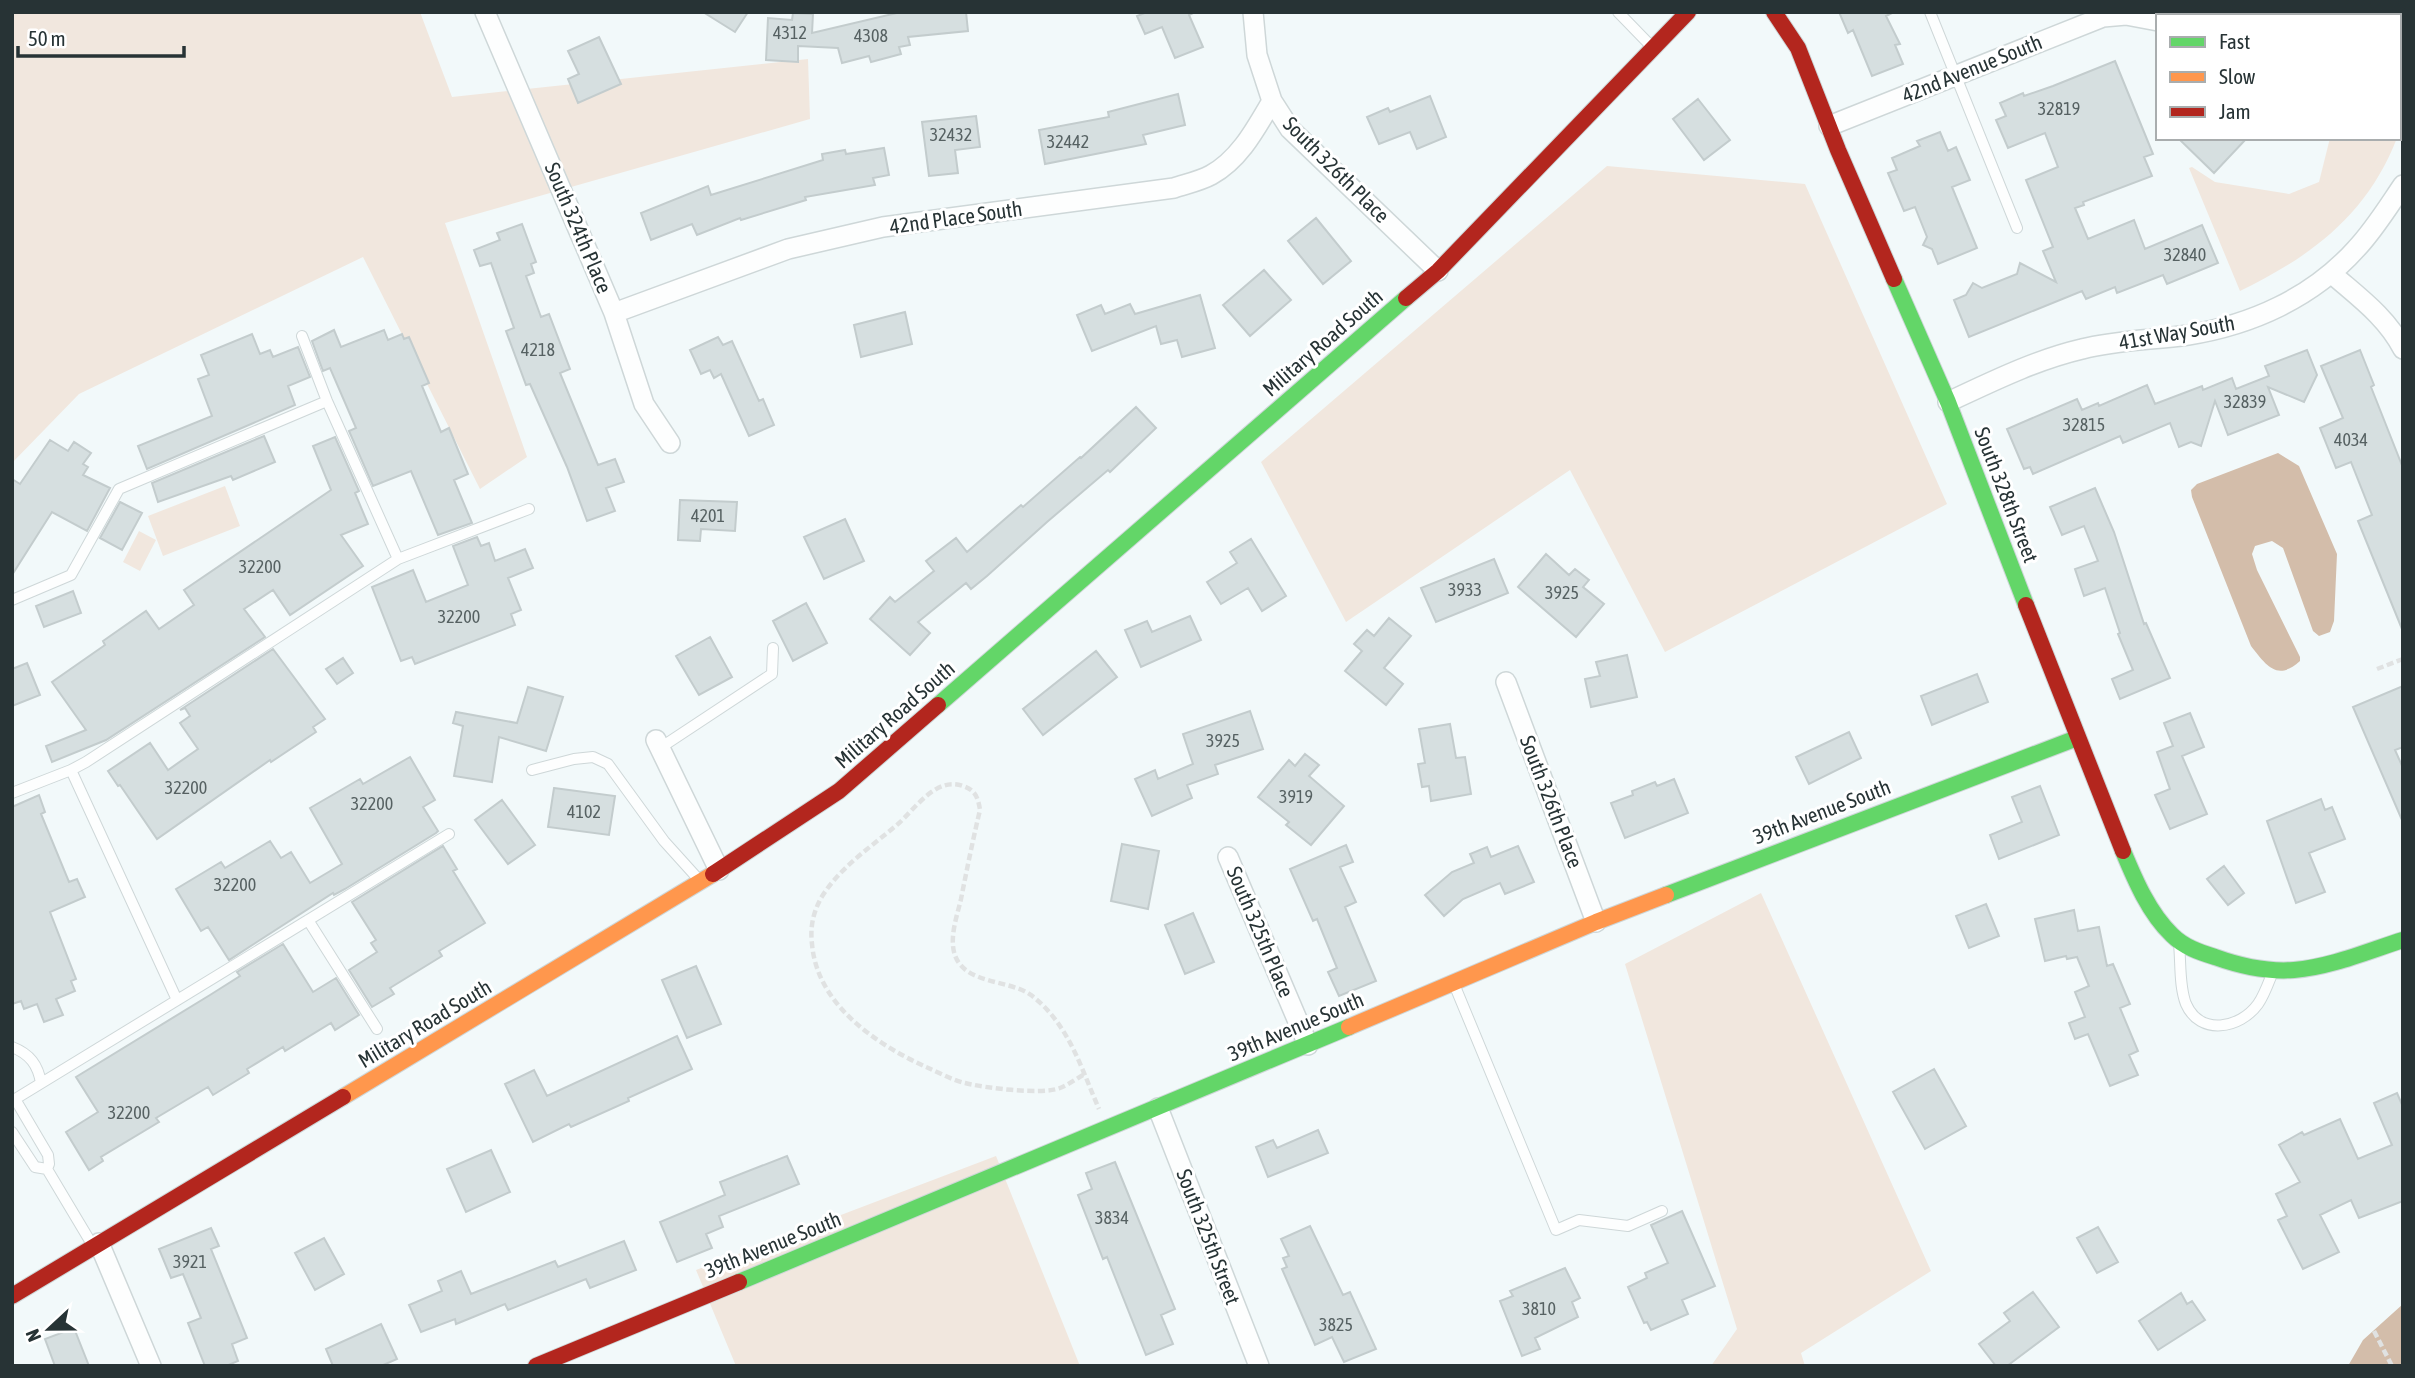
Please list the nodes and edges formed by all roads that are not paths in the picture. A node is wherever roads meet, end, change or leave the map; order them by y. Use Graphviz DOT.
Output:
graph roads {
  1 [pos="485,12"];
  2 [pos="1253,12"];
  3 [pos="1618,12"];
  4 [pos="1688,12"];
  5 [pos="1774,12"];
  6 [pos="1930,12"];
  7 [pos="1672,20"];
  8 [pos="2156,21"];
  9 [pos="1654,49"];
  10 [pos="1955,76"];
  11 [pos="1272,101"];
  12 [pos="1829,126"];
  13 [pos="2403,185"];
  14 [pos="2017,228"];
  15 [pos="1438,271"];
  16 [pos="2330,273"];
  17 [pos="614,313"];
  18 [pos="302,336"];
  19 [pos="2403,349"];
  20 [pos="327,401"];
  21 [pos="1948,402"];
  22 [pos="670,443"];
  23 [pos="530,509"];
  24 [pos="398,559"];
  25 [pos="12,600"];
  26 [pos="773,648"];
  27 [pos="1506,682"];
  28 [pos="2077,738"];
  29 [pos="658,744"];
  30 [pos="71,770"];
  31 [pos="532,770"];
  32 [pos="12,793"];
  33 [pos="449,834"];
  34 [pos="1228,857"];
  35 [pos="719,870"];
  36 [pos="702,883"];
  37 [pos="308,920"];
  38 [pos="1596,922"];
  39 [pos="2179,940"];
  40 [pos="2403,940"];
  41 [pos="2274,969"];
  42 [pos="1454,983"];
  43 [pos="177,1000"];
  44 [pos="377,1029"];
  45 [pos="1308,1045"];
  46 [pos="12,1047"];
  47 [pos="41,1083"];
  48 [pos="14,1100"];
  49 [pos="1158,1108"];
  50 [pos="12,1132"];
  51 [pos="43,1147"];
  52 [pos="26,1156"];
  53 [pos="47,1169"];
  54 [pos="1662,1211"];
  55 [pos="96,1245"];
  56 [pos="12,1296"];
  57 [pos="151,1366"];
  58 [pos="536,1366"];
  59 [pos="1259,1366"];
  1 -- 17 [label="street, South 324th Place"];
  2 -- 11 [label="street, South 326th Place"];
  3 -- 9 [label="lane"];
  4 -- 7 [label="street, Military Road South"];
  5 -- 12 [label="street, South 328th Street"];
  6 -- 10 [label="lane"];
  7 -- 9 [label="street, Military Road South"];
  8 -- 10 [label="street, 42nd Avenue South"];
  9 -- 15 [label="street, Military Road South"];
  10 -- 12 [label="street, 42nd Avenue South"];
  10 -- 14 [label="lane"];
  11 -- 15 [label="street, South 326th Place"];
  11 -- 17 [label="street, 42nd Place South"];
  12 -- 21 [label="street, South 328th Street"];
  13 -- 16 [label="street, 41st Way South"];
  15 -- 35 [label="street, Military Road South"];
  16 -- 19 [label="street"];
  16 -- 21 [label="street, 41st Way South"];
  17 -- 22 [label="street, South 324th Place"];
  18 -- 20 [label="lane"];
  20 -- 24 [label="lane"];
  20 -- 25 [label="lane"];
  21 -- 28 [label="street, South 328th Street"];
  23 -- 24 [label="lane"];
  24 -- 30 [label="lane"];
  26 -- 29 [label="lane"];
  27 -- 38 [label="street, South 326th Place"];
  28 -- 38 [label="street, 39th Avenue South"];
  28 -- 39 [label="street, South 328th Street"];
  29 -- 35 [label="street"];
  30 -- 32 [label="lane"];
  30 -- 43 [label="lane"];
  31 -- 36 [label="lane"];
  33 -- 37 [label="lane"];
  34 -- 45 [label="street, South 325th Place"];
  35 -- 36 [label="street, Military Road South"];
  36 -- 55 [label="street, Military Road South"];
  37 -- 43 [label="lane"];
  37 -- 44 [label="lane"];
  38 -- 42 [label="street, 39th Avenue South"];
  39 -- 41 [label="street, South 328th Street"];
  39 -- 41 [label="lane"];
  40 -- 41 [label="street, South 328th Street"];
  42 -- 45 [label="street, 39th Avenue South"];
  42 -- 54 [label="lane"];
  43 -- 47 [label="lane"];
  45 -- 49 [label="street, 39th Avenue South"];
  46 -- 47 [label="lane"];
  47 -- 48 [label="lane"];
  48 -- 51 [label="lane"];
  49 -- 58 [label="street, 39th Avenue South"];
  49 -- 59 [label="street, South 325th Street"];
  50 -- 52 [label="lane"];
  51 -- 52 [label="lane"];
  51 -- 53 [label="lane"];
  52 -- 53 [label="lane"];
  53 -- 55 [label="lane"];
  55 -- 56 [label="street, Military Road South"];
  55 -- 57 [label="street"];
}
